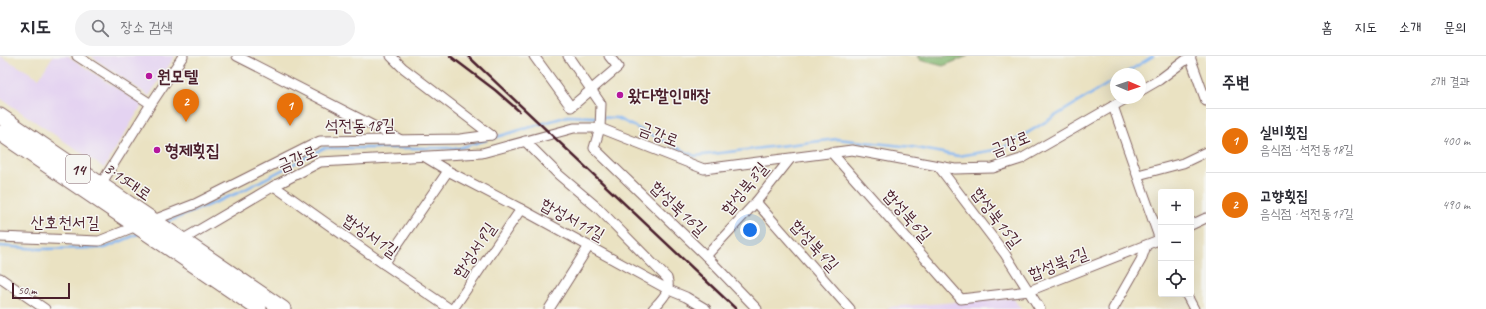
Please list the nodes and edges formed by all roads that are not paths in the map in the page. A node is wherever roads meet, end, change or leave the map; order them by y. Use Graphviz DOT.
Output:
graph roads {
  1 [pos="77,56"];
  2 [pos="183,56"];
  3 [pos="237,56"];
  4 [pos="391,56"];
  5 [pos="534,56"];
  6 [pos="568,56"];
  7 [pos="609,56"];
  8 [pos="1191,56"];
  9 [pos="1146,88"];
  10 [pos="591,90"];
  11 [pos="1206,101"];
  12 [pos="151,104"];
  13 [pos="1116,104"];
  14 [pos="1113,106"];
  15 [pos="0,116"];
  16 [pos="600,127"];
  17 [pos="0,133"];
  18 [pos="401,140"];
  19 [pos="525,142"];
  20 [pos="831,152"];
  21 [pos="1206,152"];
  22 [pos="425,157"];
  23 [pos="790,159"];
  24 [pos="938,166"];
  25 [pos="448,171"];
  26 [pos="1138,175"];
  27 [pos="101,184"];
  28 [pos="274,186"];
  29 [pos="756,202"];
  30 [pos="521,208"];
  31 [pos="1206,218"];
  32 [pos="146,224"];
  33 [pos="1194,224"];
  34 [pos="1158,232"];
  35 [pos="0,237"];
  36 [pos="173,239"];
  37 [pos="1158,242"];
  38 [pos="589,246"];
  39 [pos="1146,246"];
  40 [pos="706,256"];
  41 [pos="384,264"];
  42 [pos="0,278"];
  43 [pos="669,290"];
  44 [pos="1029,291"];
  45 [pos="1188,297"];
  46 [pos="961,299"];
  47 [pos="45,309"];
  48 [pos="259,309"];
  49 [pos="283,309"];
  50 [pos="451,309"];
  51 [pos="549,309"];
  52 [pos="653,309"];
  53 [pos="706,309"];
  54 [pos="757,309"];
  55 [pos="850,309"];
  56 [pos="1040,309"];
  57 [pos="1113,309"];
  58 [pos="1194,309"];
  1 -- 12 [label="street"];
  2 -- 12 [label="street"];
  3 -- 18 [label="street"];
  4 -- 18 [label="street, 석전동18길"];
  5 -- 10 [label="street"];
  6 -- 10 [label="street"];
  7 -- 10 [label="street"];
  8 -- 9 [label="street"];
  8 -- 11 [label="street"];
  10 -- 16 [label="street"];
  12 -- 27 [label="street"];
  13 -- 14 [label="street, 금강로"];
  14 -- 24 [label="street, 금강로"];
  14 -- 26 [label="street"];
  15 -- 27 [label="main road, 3·15대로 / 14"];
  16 -- 19 [label="street, 금강로"];
  16 -- 23 [label="street, 금강로"];
  16 -- 40 [label="street, 합성북16길"];
  17 -- 32 [label="main road, 3·15대로 / 14"];
  18 -- 32 [label="street, 석전동18길"];
  19 -- 22 [label="street, 금강로"];
  19 -- 43 [label="street"];
  20 -- 23 [label="street, 금강로"];
  20 -- 24 [label="street, 금강로"];
  20 -- 46 [label="street, 합성북6길"];
  21 -- 26 [label="street"];
  22 -- 25 [label="street, 합성서11길"];
  22 -- 28 [label="street, 금강로"];
  23 -- 29 [label="street, 합성북3길"];
  24 -- 44 [label="street, 합성북15길"];
  25 -- 30 [label="street, 합성서11길"];
  25 -- 41 [label="street"];
  26 -- 34 [label="street"];
  27 -- 32 [label="main road, 3·15대로 / 14"];
  28 -- 36 [label="street, 금강로"];
  28 -- 41 [label="street, 합성서1길"];
  29 -- 40 [label="street, 합성북3길"];
  29 -- 55 [label="street, 합성북4길"];
  30 -- 38 [label="street, 합성서11길"];
  30 -- 50 [label="street, 합성서9길"];
  31 -- 33 [label="street"];
  32 -- 35 [label="street, 산호천서길"];
  32 -- 36 [label="main road, 14"];
  36 -- 48 [label="main road, 14"];
  36 -- 49 [label="main road, 14"];
  37 -- 39 [label="street, 합성북2길"];
  38 -- 43 [label="street, 합성서11길"];
  38 -- 51 [label="street"];
  39 -- 44 [label="street, 합성북2길"];
  39 -- 57 [label="street"];
  40 -- 54 [label="street, 합성북16길"];
  41 -- 50 [label="street, 합성서1길"];
  42 -- 47 [label="street"];
  43 -- 52 [label="street"];
  43 -- 53 [label="street, 합성서11길"];
  44 -- 46 [label="street, 합성북2길"];
  44 -- 56 [label="street, 합성북15길"];
  45 -- 58 [label="street"];
}
